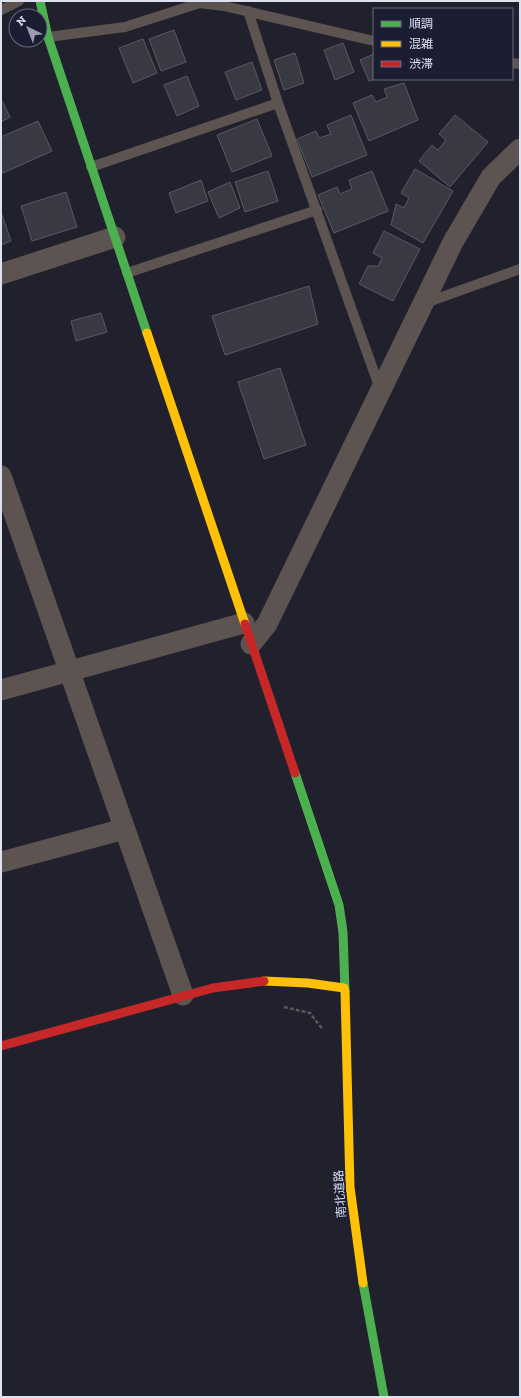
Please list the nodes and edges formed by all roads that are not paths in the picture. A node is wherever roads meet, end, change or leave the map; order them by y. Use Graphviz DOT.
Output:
graph roads {
  1 [pos="19,1"];
  2 [pos="226,3"];
  3 [pos="1,10"];
  4 [pos="248,11"];
  5 [pos="48,37"];
  6 [pos="373,41"];
  7 [pos="278,103"];
  8 [pos="520,150"];
  9 [pos="91,167"];
  10 [pos="317,210"];
  11 [pos="115,237"];
  12 [pos="520,269"];
  13 [pos="127,273"];
  14 [pos="1,274"];
  15 [pos="423,304"];
  16 [pos="380,389"];
  17 [pos="2,481"];
  18 [pos="244,623"];
  19 [pos="251,644"];
  20 [pos="68,672"];
  21 [pos="1,690"];
  22 [pos="124,828"];
  23 [pos="1,862"];
  24 [pos="344,988"];
  25 [pos="183,996"];
  26 [pos="1,1046"];
  27 [pos="384,1397"];
  1 -- 3 [label="lane"];
  2 -- 4 [label="lane"];
  2 -- 5 [label="lane"];
  4 -- 6 [label="lane"];
  4 -- 7 [label="lane"];
  5 -- 9 [label="street, 南北道路"];
  7 -- 9 [label="lane"];
  7 -- 10 [label="lane"];
  8 -- 15 [label="street"];
  9 -- 11 [label="street, 南北道路"];
  10 -- 13 [label="lane"];
  10 -- 16 [label="lane"];
  11 -- 13 [label="street, 南北道路"];
  11 -- 14 [label="street"];
  12 -- 15 [label="lane"];
  13 -- 18 [label="street, 南北道路"];
  15 -- 16 [label="street"];
  16 -- 19 [label="street"];
  17 -- 20 [label="street"];
  18 -- 19 [label="street, 南北道路"];
  18 -- 20 [label="street"];
  19 -- 24 [label="street, 南北道路"];
  20 -- 21 [label="street"];
  20 -- 22 [label="street"];
  22 -- 23 [label="street"];
  22 -- 25 [label="street"];
  24 -- 25 [label="street"];
  24 -- 27 [label="street, 南北道路"];
  25 -- 26 [label="street"];
}
